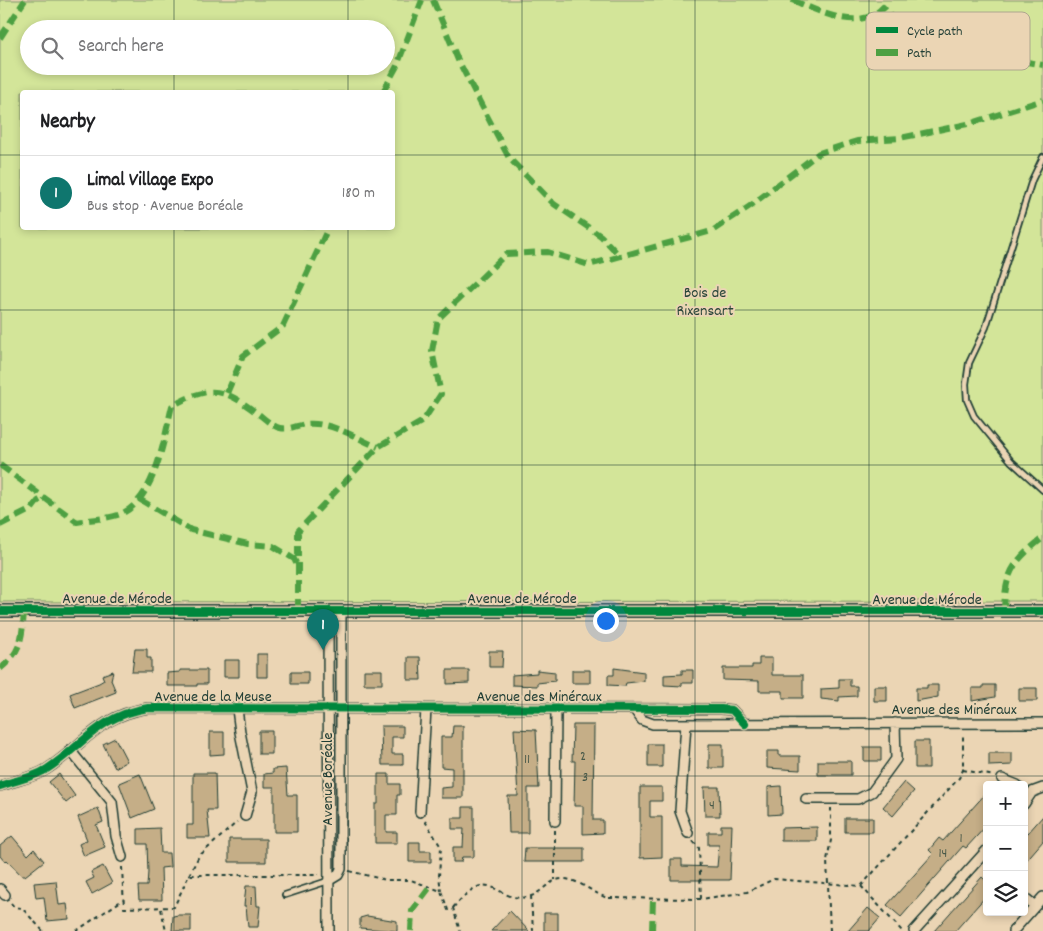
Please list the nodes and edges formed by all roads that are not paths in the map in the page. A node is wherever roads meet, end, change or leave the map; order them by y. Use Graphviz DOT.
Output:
graph roads {
  1 [pos="1043,157"];
  2 [pos="1043,490"];
  3 [pos="0,611"];
  4 [pos="328,611"];
  5 [pos="341,611"];
  6 [pos="1043,611"];
  7 [pos="328,708"];
  8 [pos="342,708"];
  9 [pos="238,709"];
  10 [pos="426,709"];
  11 [pos="556,709"];
  12 [pos="634,709"];
  13 [pos="686,724"];
  14 [pos="745,724"];
  15 [pos="894,724"];
  16 [pos="1043,724"];
  17 [pos="70,750"];
  18 [pos="1002,778"];
  19 [pos="1008,781"];
  20 [pos="0,786"];
  21 [pos="1043,788"];
  22 [pos="1028,790"];
  23 [pos="806,799"];
  24 [pos="420,812"];
  25 [pos="245,816"];
  26 [pos="555,820"];
  27 [pos="688,833"];
  28 [pos="122,858"];
  29 [pos="983,863"];
  30 [pos="328,878"];
  31 [pos="285,895"];
  32 [pos="1043,897"];
  33 [pos="1028,900"];
  34 [pos="1035,906"];
  35 [pos="329,931"];
  36 [pos="914,931"];
  37 [pos="1013,931"];
  1 -- 2 [label="lane"];
  3 -- 4 [label="street, Avenue de Mérode"];
  4 -- 5 [label="street, Avenue de Mérode"];
  4 -- 7 [label="street, Avenue Boréale"];
  5 -- 6 [label="street, Avenue de Mérode"];
  5 -- 8 [label="street, Avenue Boréale"];
  7 -- 8 [label="street, Avenue des Minéraux"];
  7 -- 9 [label="street, Avenue de la Meuse"];
  7 -- 30 [label="street, Avenue Boréale"];
  8 -- 10 [label="street, Avenue des Minéraux"];
  8 -- 30 [label="street, Avenue Boréale"];
  9 -- 17 [label="street, Avenue de la Meuse"];
  9 -- 25 [label="street"];
  10 -- 11 [label="street, Avenue des Minéraux"];
  10 -- 24 [label="street"];
  11 -- 12 [label="street, Avenue des Minéraux"];
  11 -- 26 [label="street"];
  12 -- 13 [label="street, Avenue des Minéraux"];
  12 -- 14 [label="street, Avenue des Minéraux"];
  13 -- 14 [label="street, Avenue des Minéraux"];
  13 -- 27 [label="street"];
  14 -- 15 [label="street, Avenue des Minéraux"];
  15 -- 16 [label="street, Avenue des Minéraux"];
  15 -- 23 [label="street"];
  17 -- 20 [label="street, Avenue de la Meuse"];
  17 -- 28 [label="street"];
  18 -- 19 [label="street"];
  21 -- 22 [label="street"];
  29 -- 36 [label="street"];
  30 -- 31 [label="lane"];
  30 -- 35 [label="street, Avenue Boréale"];
  32 -- 34 [label="street"];
  33 -- 34 [label="street"];
  34 -- 37 [label="street"];
}
